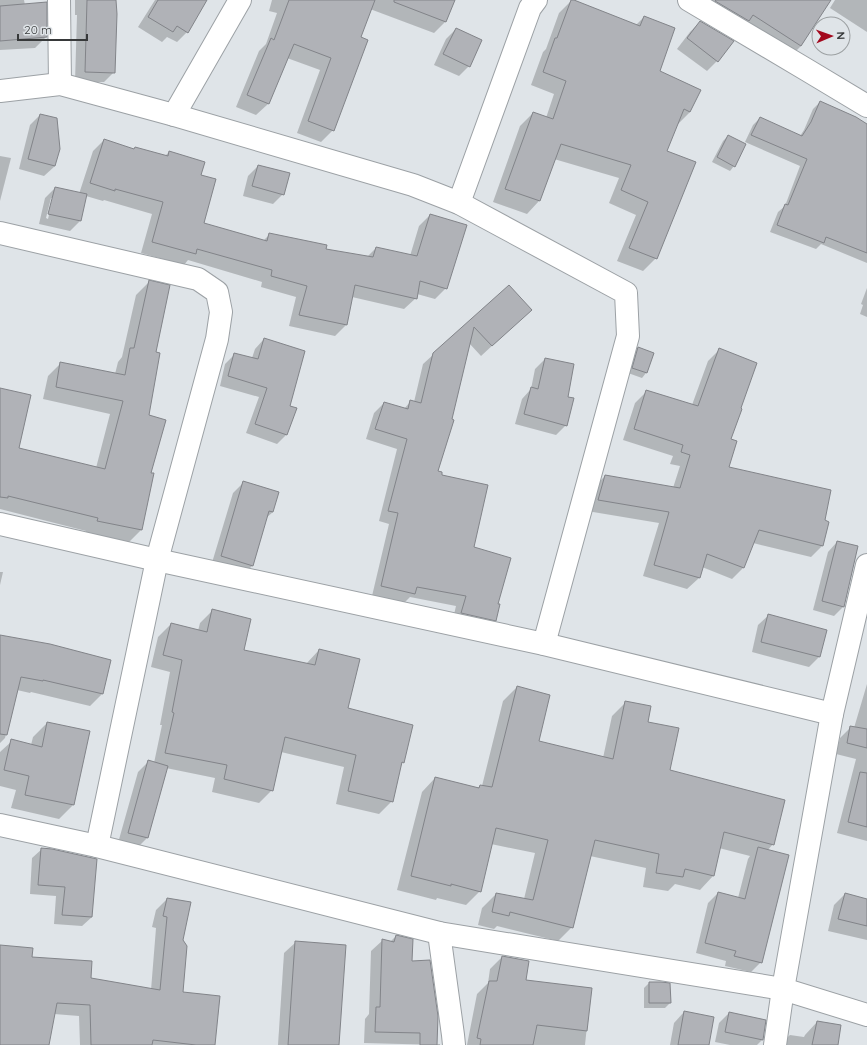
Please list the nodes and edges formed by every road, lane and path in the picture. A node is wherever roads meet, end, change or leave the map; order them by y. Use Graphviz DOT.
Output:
graph roads {
  1 [pos="59,0"];
  2 [pos="240,0"];
  3 [pos="536,0"];
  4 [pos="689,0"];
  5 [pos="60,84"];
  6 [pos="0,91"];
  7 [pos="867,106"];
  8 [pos="174,115"];
  9 [pos="458,203"];
  10 [pos="0,233"];
  11 [pos="0,524"];
  12 [pos="157,560"];
  13 [pos="867,565"];
  14 [pos="544,644"];
  15 [pos="832,714"];
  16 [pos="0,825"];
  17 [pos="97,846"];
  18 [pos="439,933"];
  19 [pos="783,989"];
  20 [pos="867,1015"];
  21 [pos="454,1045"];
  22 [pos="775,1045"];
  1 -- 5 [label="street"];
  2 -- 8 [label="street"];
  3 -- 9 [label="street"];
  4 -- 7 [label="street"];
  5 -- 6 [label="street"];
  5 -- 8 [label="street"];
  8 -- 9 [label="street"];
  9 -- 14 [label="street"];
  10 -- 12 [label="street"];
  11 -- 12 [label="street"];
  12 -- 14 [label="street"];
  12 -- 17 [label="street"];
  13 -- 15 [label="street"];
  14 -- 15 [label="street"];
  15 -- 19 [label="street"];
  16 -- 17 [label="street"];
  17 -- 18 [label="street"];
  18 -- 19 [label="street"];
  18 -- 21 [label="street"];
  19 -- 20 [label="street"];
  19 -- 22 [label="street"];
}
